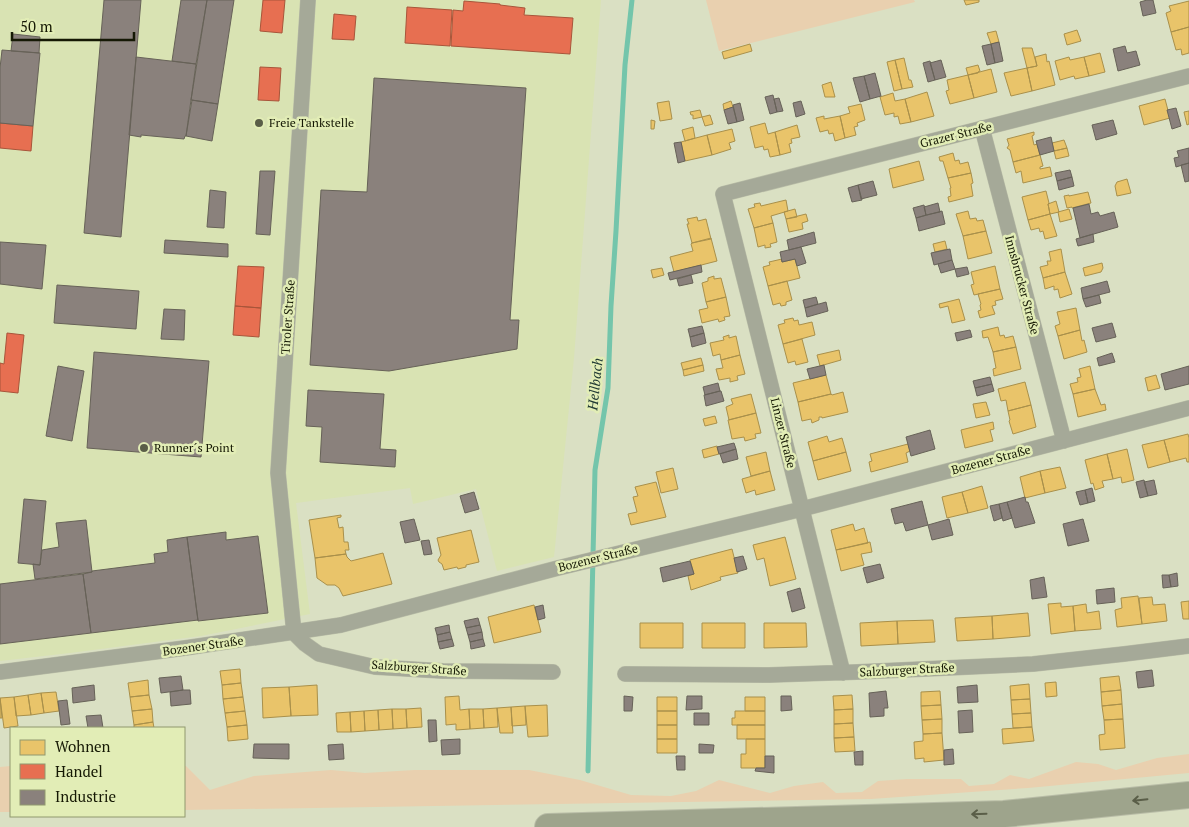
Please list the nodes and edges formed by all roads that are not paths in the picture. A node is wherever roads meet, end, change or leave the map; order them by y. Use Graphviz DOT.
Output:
graph roads {
  1 [pos="308,0"];
  2 [pos="1189,76"];
  3 [pos="982,128"];
  4 [pos="723,194"];
  5 [pos="1189,408"];
  6 [pos="1064,441"];
  7 [pos="802,509"];
  8 [pos="294,633"];
  9 [pos="1189,646"];
  10 [pos="0,672"];
  11 [pos="553,672"];
  12 [pos="843,673"];
  13 [pos="625,674"];
  14 [pos="1189,795"];
  15 [pos="548,827"];
  1 -- 8 [label="street, Tiroler Straße"];
  2 -- 3 [label="street, Grazer Straße"];
  3 -- 4 [label="street, Grazer Straße"];
  3 -- 6 [label="street, Innsbrucker Straße"];
  4 -- 7 [label="street, Linzer Straße"];
  5 -- 6 [label="street, Bozener Straße"];
  6 -- 7 [label="street, Bozener Straße"];
  7 -- 8 [label="street, Bozener Straße"];
  7 -- 12 [label="street, Linzer Straße"];
  8 -- 10 [label="street, Bozener Straße"];
  8 -- 11 [label="street, Salzburger Straße"];
  9 -- 12 [label="street, Salzburger Straße"];
  12 -- 13 [label="street, Salzburger Straße"];
  14 -- 15 [label="highway, one-way"];
}
